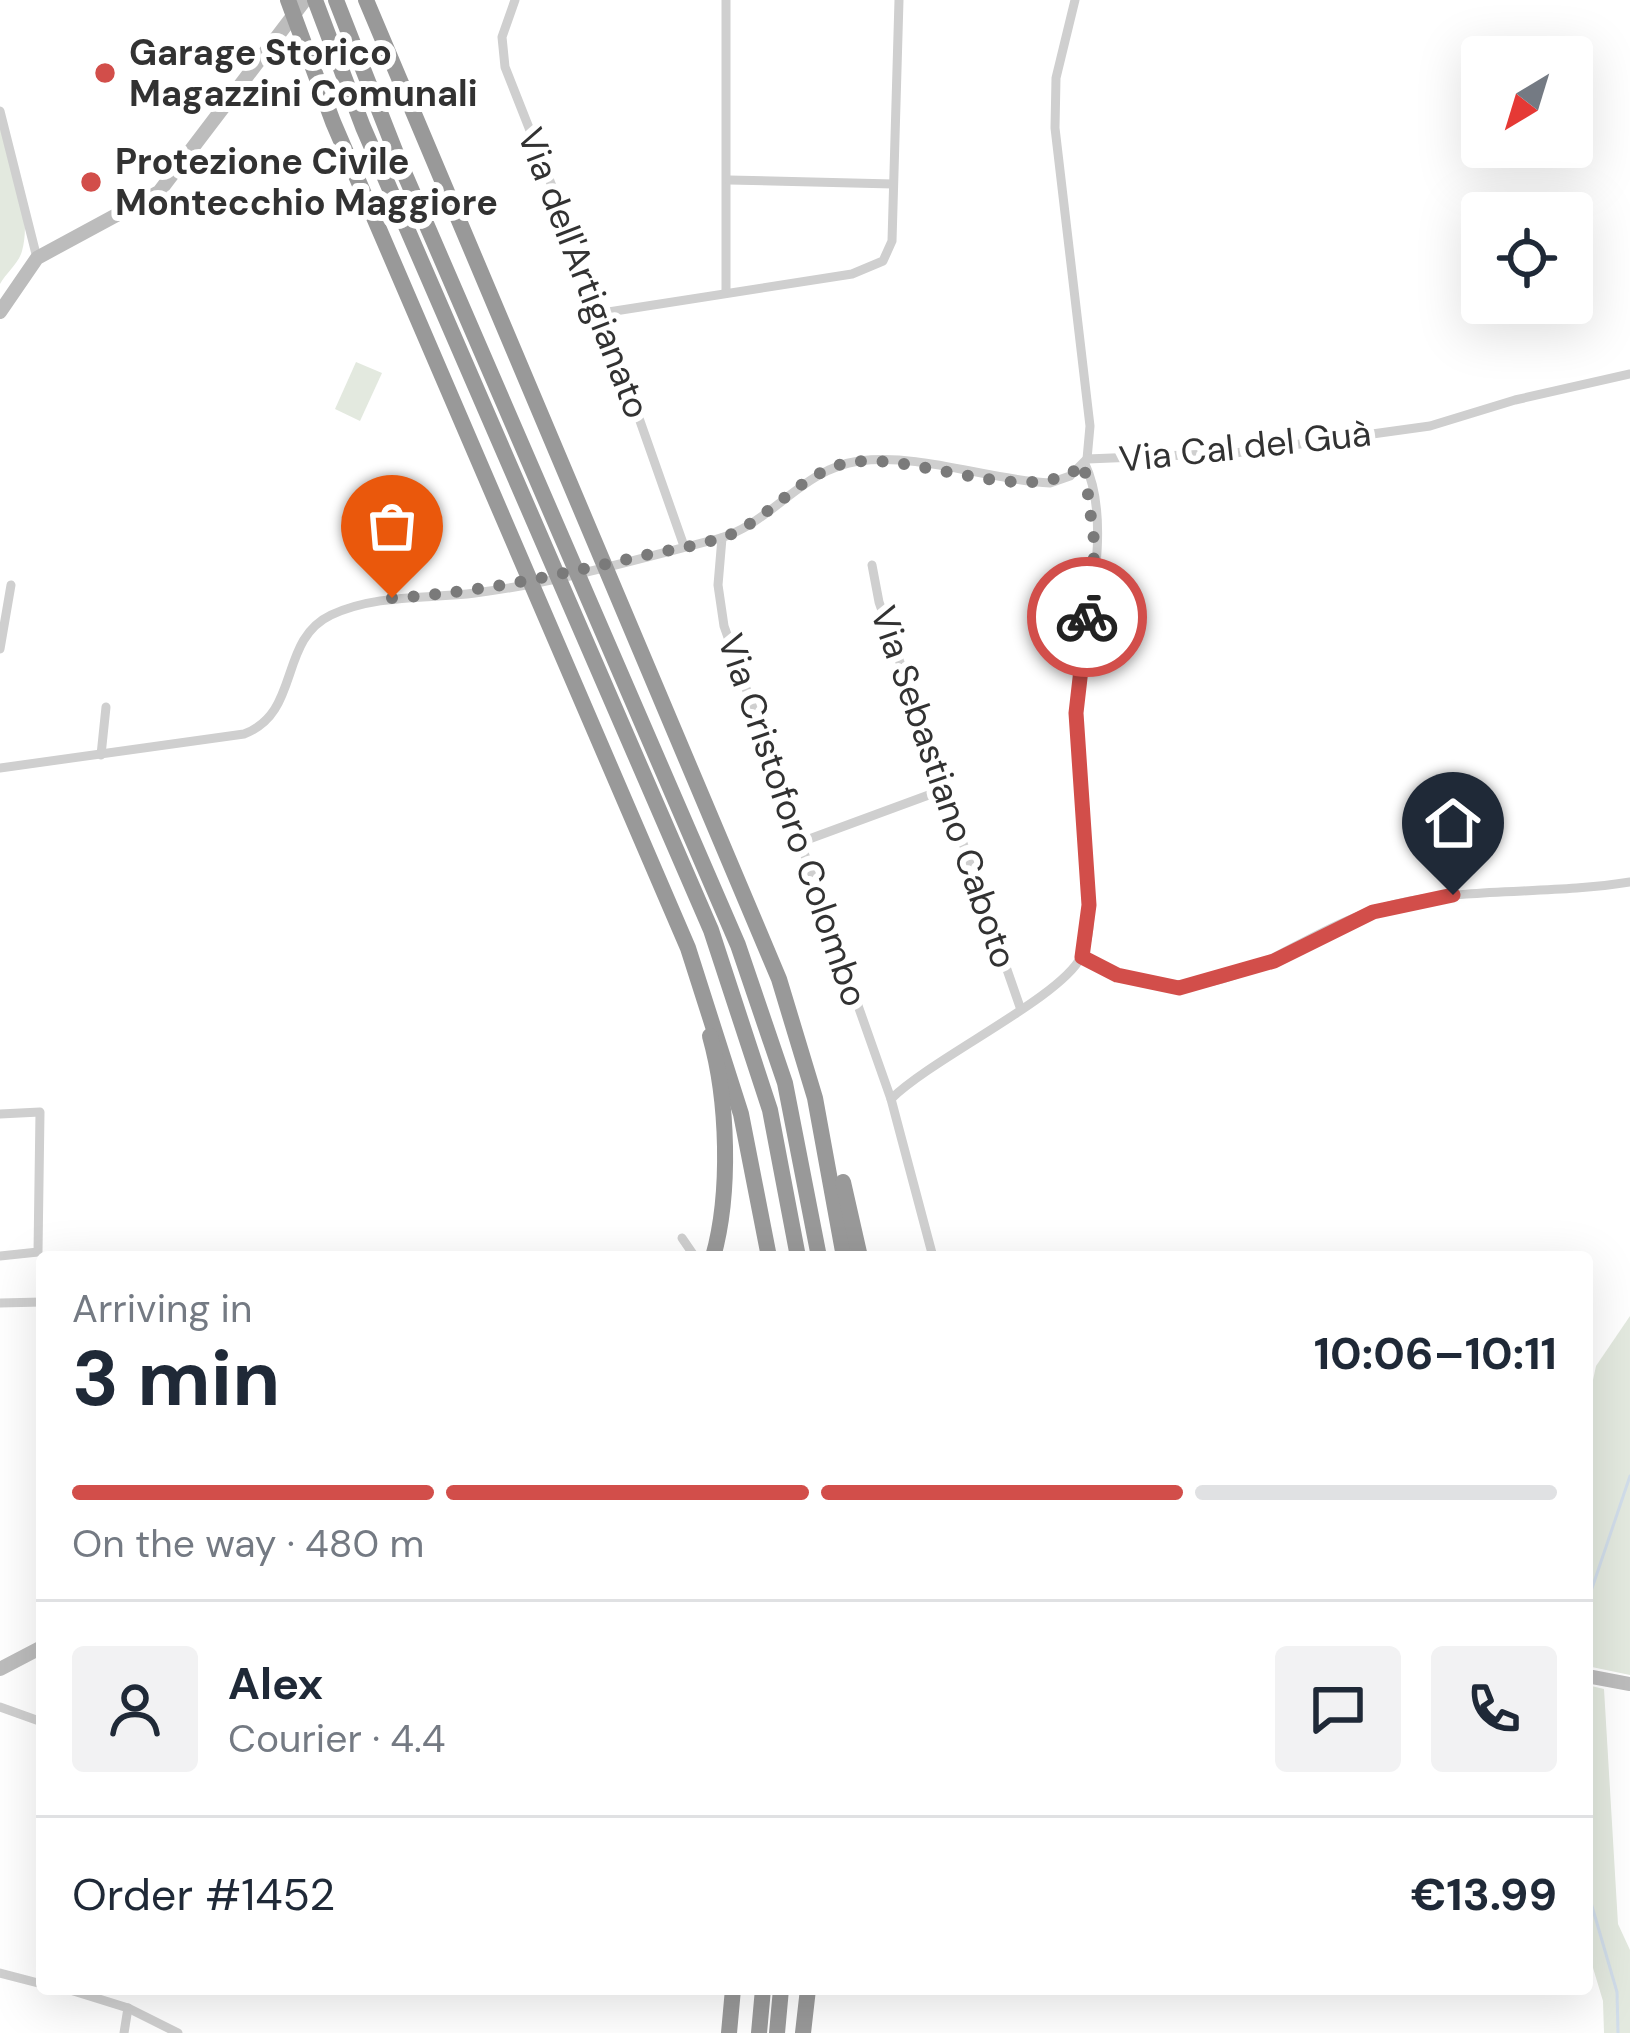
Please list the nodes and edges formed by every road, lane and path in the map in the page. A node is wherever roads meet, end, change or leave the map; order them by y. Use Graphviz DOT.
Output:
graph roads {
  1 [pos="288,0"];
  2 [pos="304,0"];
  3 [pos="315,0"];
  4 [pos="336,0"];
  5 [pos="366,0"];
  6 [pos="515,0"];
  7 [pos="726,0"];
  8 [pos="899,0"];
  9 [pos="1075,0"];
  10 [pos="0,111"];
  11 [pos="729,180"];
  12 [pos="893,184"];
  13 [pos="37,258"];
  14 [pos="727,292"];
  15 [pos="0,312"];
  16 [pos="602,313"];
  17 [pos="1630,374"];
  18 [pos="1086,462"];
  19 [pos="722,538"];
  20 [pos="684,546"];
  21 [pos="872,565"];
  22 [pos="11,585"];
  23 [pos="0,650"];
  24 [pos="106,707"];
  25 [pos="101,755"];
  26 [pos="0,768"];
  27 [pos="946,790"];
  28 [pos="801,842"];
  29 [pos="660,880"];
  30 [pos="1630,882"];
  31 [pos="1082,957"];
  32 [pos="779,979"];
  33 [pos="1020,1007"];
  34 [pos="891,1099"];
  35 [pos="0,1114"];
  36 [pos="682,1238"];
  37 [pos="38,1251"];
  38 [pos="691,1251"];
  39 [pos="713,1251"];
  40 [pos="768,1251"];
  41 [pos="797,1251"];
  42 [pos="818,1251"];
  43 [pos="843,1251"];
  44 [pos="859,1251"];
  45 [pos="931,1251"];
  46 [pos="36,1253"];
  47 [pos="0,1256"];
  48 [pos="36,1302"];
  49 [pos="0,1303"];
  50 [pos="36,1650"];
  51 [pos="0,1669"];
  52 [pos="1593,1677"];
  53 [pos="1630,1684"];
  54 [pos="0,1707"];
  55 [pos="36,1720"];
  56 [pos="0,1973"];
  57 [pos="36,1982"];
  58 [pos="86,1995"];
  59 [pos="732,1995"];
  60 [pos="762,1995"];
  61 [pos="780,1995"];
  62 [pos="807,1995"];
  63 [pos="128,2008"];
  64 [pos="124,2033"];
  65 [pos="178,2033"];
  66 [pos="729,2033"];
  67 [pos="759,2033"];
  68 [pos="777,2033"];
  69 [pos="803,2033"];
  1 -- 29 [label="highway"];
  2 -- 13 [label="street"];
  3 -- 41 [label="highway"];
  4 -- 42 [label="highway"];
  5 -- 32 [label="highway"];
  6 -- 16 [label="street, Via dell'Artigianato"];
  7 -- 11 [label="street"];
  8 -- 12 [label="street"];
  9 -- 18 [label="street"];
  10 -- 13 [label="street"];
  11 -- 12 [label="street"];
  11 -- 14 [label="street"];
  12 -- 14 [label="street"];
  13 -- 15 [label="street"];
  14 -- 16 [label="street"];
  16 -- 20 [label="street, Via dell'Artigianato"];
  17 -- 18 [label="street, Via Cal del Guà"];
  18 -- 19 [label="street, Via Cal del Guà"];
  18 -- 31 [label="street"];
  19 -- 20 [label="street, Via Cal del Guà"];
  19 -- 28 [label="street, Via Cristoforo Colombo"];
  20 -- 25 [label="street, Via Cal del Guà"];
  21 -- 27 [label="street, Via Sebastiano Caboto"];
  22 -- 23 [label="street"];
  24 -- 25 [label="street"];
  25 -- 26 [label="street, Via Cal del Guà"];
  27 -- 28 [label="street"];
  27 -- 33 [label="street, Via Sebastiano Caboto"];
  28 -- 34 [label="street, Via Cristoforo Colombo"];
  29 -- 39 [label="highway"];
  29 -- 40 [label="highway"];
  30 -- 31 [label="street"];
  31 -- 33 [label="street"];
  32 -- 43 [label="highway"];
  32 -- 44 [label="highway"];
  33 -- 34 [label="street"];
  34 -- 45 [label="street, Via Cristoforo Colombo"];
  35 -- 37 [label="street"];
  36 -- 38 [label="street"];
  46 -- 47 [label="street"];
  48 -- 49 [label="street"];
  50 -- 51 [label="street"];
  52 -- 53 [label="street"];
  54 -- 55 [label="street"];
  56 -- 57 [label="street"];
  58 -- 63 [label="street"];
  59 -- 66 [label="highway"];
  60 -- 67 [label="highway"];
  61 -- 68 [label="highway"];
  62 -- 69 [label="highway"];
  63 -- 64 [label="street"];
  63 -- 65 [label="street"];
}
